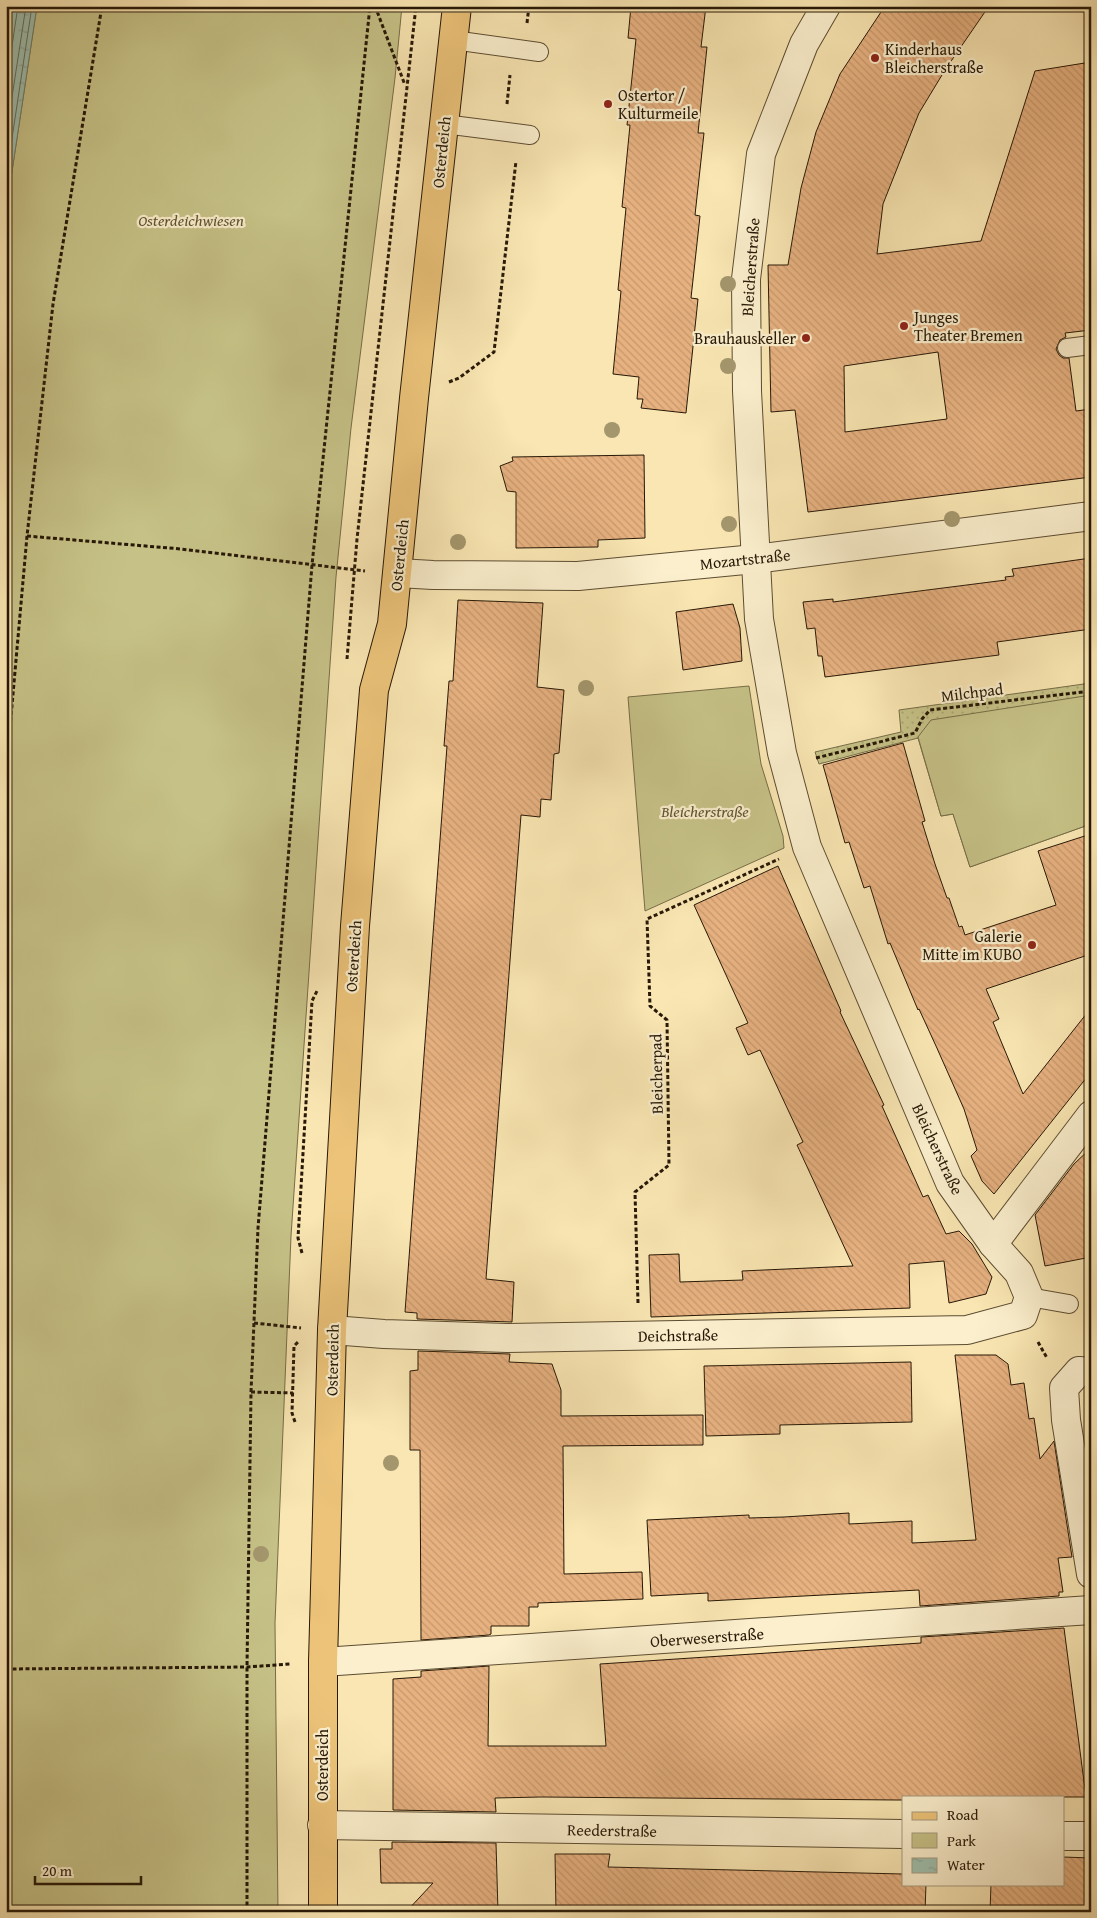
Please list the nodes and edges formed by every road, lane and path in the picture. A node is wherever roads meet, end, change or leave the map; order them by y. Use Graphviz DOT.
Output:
graph roads {
  1 [pos="102,6"];
  2 [pos="370,6"];
  3 [pos="375,6"];
  4 [pos="416,6"];
  5 [pos="457,6"];
  6 [pos="826,6"];
  7 [pos="453,40"];
  8 [pos="539,52"];
  9 [pos="406,86"];
  10 [pos="444,124"];
  11 [pos="525,135"];
  12 [pos="1091,345"];
  13 [pos="1067,348"];
  14 [pos="414,398"];
  15 [pos="1091,516"];
  16 [pos="28,536"];
  17 [pos="755,558"];
  18 [pos="312,565"];
  19 [pos="354,570"];
  20 [pos="398,573"];
  21 [pos="351,603"];
  22 [pos="1091,691"];
  23 [pos="782,753"];
  24 [pos="6,774"];
  25 [pos="807,847"];
  26 [pos="320,985"];
  27 [pos="1091,1114"];
  28 [pos="993,1244"];
  29 [pos="303,1255"];
  30 [pos="1068,1304"];
  31 [pos="1026,1306"];
  32 [pos="254,1323"];
  33 [pos="300,1328"];
  34 [pos="332,1330"];
  35 [pos="638,1336"];
  36 [pos="300,1341"];
  37 [pos="1091,1372"];
  38 [pos="1064,1388"];
  39 [pos="251,1392"];
  40 [pos="292,1393"];
  41 [pos="296,1419"];
  42 [pos="1091,1574"];
  43 [pos="1091,1610"];
  44 [pos="323,1662"];
  45 [pos="290,1664"];
  46 [pos="247,1667"];
  47 [pos="6,1669"];
  48 [pos="322,1825"];
  49 [pos="902,1834"];
  50 [pos="1064,1836"];
  51 [pos="1091,1836"];
  52 [pos="247,1912"];
  53 [pos="323,1912"];
  1 -- 16 [label="path"];
  2 -- 18 [label="path"];
  3 -- 9 [label="path"];
  4 -- 9 [label="path"];
  5 -- 7 [label="main road, Osterdeich"];
  6 -- 17 [label="street, Bleicherstraße"];
  7 -- 8 [label="lane"];
  7 -- 10 [label="main road, Osterdeich"];
  9 -- 19 [label="path"];
  10 -- 11 [label="lane"];
  10 -- 14 [label="main road, Osterdeich"];
  11 -- 14 [label="path"];
  12 -- 13 [label="lane"];
  14 -- 20 [label="main road, Osterdeich"];
  15 -- 17 [label="street, Mozartstraße"];
  16 -- 18 [label="path"];
  16 -- 24 [label="path"];
  17 -- 20 [label="street, Mozartstraße"];
  17 -- 23 [label="street, Bleicherstraße"];
  18 -- 19 [label="path"];
  18 -- 32 [label="path"];
  19 -- 21 [label="path"];
  20 -- 34 [label="main road, Osterdeich"];
  22 -- 23 [label="path, Milchpad"];
  23 -- 25 [label="street, Bleicherstraße"];
  25 -- 28 [label="street, Bleicherstraße"];
  25 -- 35 [label="path, Bleicherpad"];
  26 -- 29 [label="path"];
  27 -- 28 [label="street"];
  28 -- 31 [label="street, Bleicherstraße"];
  30 -- 31 [label="lane"];
  31 -- 35 [label="street, Deichstraße"];
  31 -- 38 [label="path"];
  32 -- 33 [label="path"];
  32 -- 39 [label="path"];
  34 -- 35 [label="street, Deichstraße"];
  34 -- 44 [label="main road, Osterdeich"];
  36 -- 40 [label="path"];
  37 -- 38 [label="street"];
  38 -- 42 [label="street"];
  39 -- 40 [label="path"];
  39 -- 46 [label="path"];
  40 -- 41 [label="path"];
  43 -- 44 [label="street, Oberweserstraße"];
  44 -- 48 [label="main road, Osterdeich"];
  45 -- 46 [label="path"];
  46 -- 47 [label="path"];
  46 -- 52 [label="path"];
  48 -- 49 [label="street, Reederstraße"];
  48 -- 53 [label="main road, Osterdeich"];
  50 -- 51 [label="street"];
}
